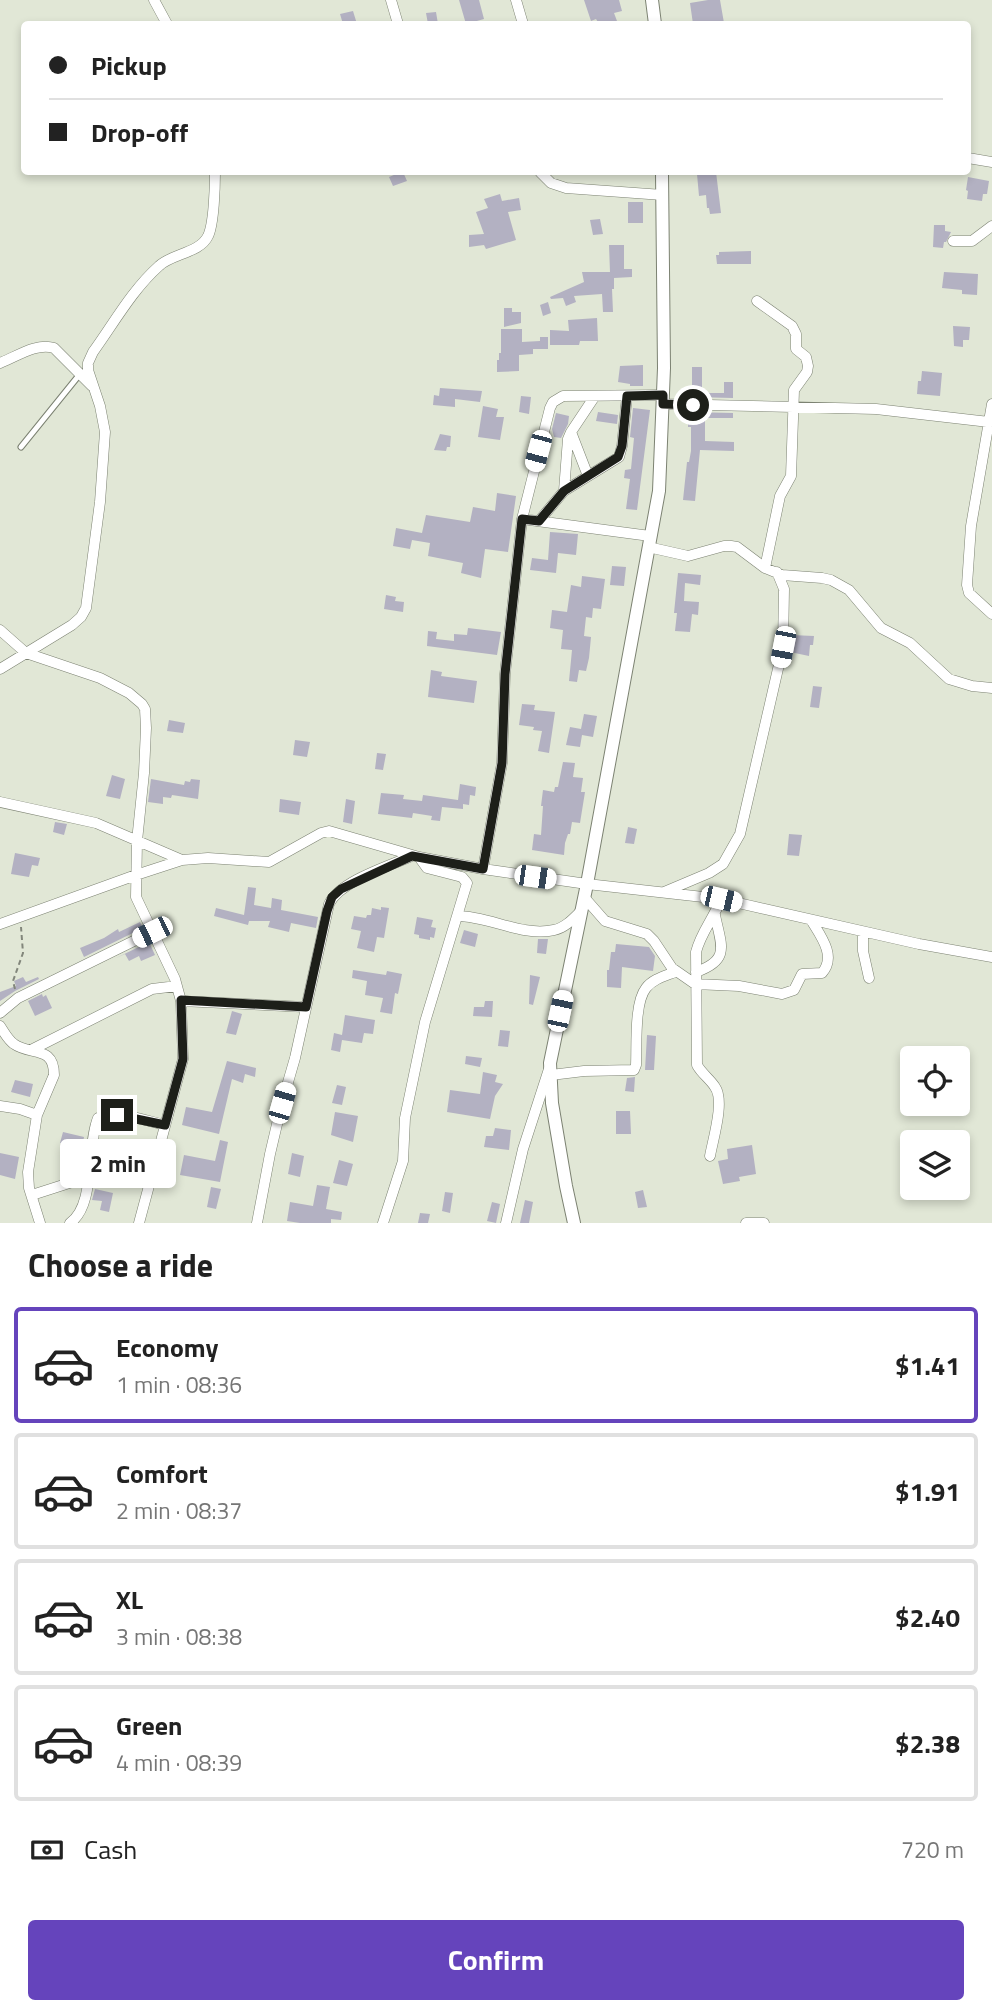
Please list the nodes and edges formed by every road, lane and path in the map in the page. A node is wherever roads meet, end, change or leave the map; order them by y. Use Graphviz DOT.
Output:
graph roads {
  1 [pos="154,0"];
  2 [pos="391,0"];
  3 [pos="516,0"];
  4 [pos="652,0"];
  5 [pos="165,21"];
  6 [pos="397,21"];
  7 [pos="522,21"];
  8 [pos="655,21"];
  9 [pos="971,158"];
  10 [pos="992,162"];
  11 [pos="215,175"];
  12 [pos="543,175"];
  13 [pos="662,175"];
  14 [pos="663,195"];
  15 [pos="992,226"];
  16 [pos="953,241"];
  17 [pos="757,301"];
  18 [pos="0,363"];
  19 [pos="80,374"];
  20 [pos="95,389"];
  21 [pos="594,396"];
  22 [pos="627,396"];
  23 [pos="663,400"];
  24 [pos="992,404"];
  25 [pos="794,406"];
  26 [pos="989,422"];
  27 [pos="571,432"];
  28 [pos="21,447"];
  29 [pos="588,476"];
  30 [pos="564,491"];
  31 [pos="522,519"];
  32 [pos="539,521"];
  33 [pos="649,542"];
  34 [pos="765,568"];
  35 [pos="777,572"];
  36 [pos="992,614"];
  37 [pos="0,630"];
  38 [pos="26,653"];
  39 [pos="0,669"];
  40 [pos="992,688"];
  41 [pos="0,802"];
  42 [pos="137,841"];
  43 [pos="416,857"];
  44 [pos="182,860"];
  45 [pos="483,869"];
  46 [pos="136,875"];
  47 [pos="664,893"];
  48 [pos="584,897"];
  49 [pos="721,899"];
  50 [pos="715,915"];
  51 [pos="20,916"];
  52 [pos="457,916"];
  53 [pos="811,920"];
  54 [pos="0,924"];
  55 [pos="152,932"];
  56 [pos="863,932"];
  57 [pos="992,957"];
  58 [pos="675,972"];
  59 [pos="696,972"];
  60 [pos="869,978"];
  61 [pos="695,984"];
  62 [pos="177,986"];
  63 [pos="18,998"];
  64 [pos="181,1000"];
  65 [pos="306,1007"];
  66 [pos="0,1013"];
  67 [pos="0,1026"];
  68 [pos="31,1050"];
  69 [pos="550,1069"];
  70 [pos="0,1106"];
  71 [pos="37,1115"];
  72 [pos="165,1125"];
  73 [pos="710,1156"];
  74 [pos="88,1177"];
  75 [pos="32,1195"];
  76 [pos="40,1223"];
  77 [pos="70,1223"];
  78 [pos="139,1223"];
  79 [pos="257,1223"];
  80 [pos="383,1223"];
  81 [pos="506,1223"];
  82 [pos="574,1223"];
  83 [pos="746,1223"];
  84 [pos="764,1223"];
  1 -- 5 [label="street"];
  2 -- 6 [label="street"];
  3 -- 7 [label="street"];
  4 -- 8 [label="street"];
  9 -- 10 [label="street"];
  11 -- 20 [label="street"];
  12 -- 14 [label="street"];
  13 -- 14 [label="street"];
  14 -- 23 [label="street"];
  15 -- 16 [label="street"];
  17 -- 25 [label="street"];
  18 -- 19 [label="street"];
  19 -- 20 [label="street"];
  19 -- 28 [label="lane"];
  20 -- 38 [label="street"];
  21 -- 22 [label="street"];
  21 -- 27 [label="street"];
  21 -- 31 [label="street"];
  22 -- 23 [label="street"];
  22 -- 29 [label="street"];
  23 -- 25 [label="street"];
  23 -- 33 [label="street"];
  24 -- 26 [label="street"];
  25 -- 26 [label="street"];
  25 -- 34 [label="street"];
  26 -- 36 [label="street"];
  27 -- 29 [label="street"];
  27 -- 30 [label="street"];
  29 -- 30 [label="street"];
  30 -- 32 [label="street"];
  31 -- 32 [label="street"];
  31 -- 45 [label="street"];
  32 -- 33 [label="street"];
  33 -- 34 [label="street"];
  33 -- 48 [label="street"];
  34 -- 35 [label="street"];
  35 -- 40 [label="street"];
  35 -- 47 [label="street"];
  37 -- 38 [label="street"];
  38 -- 39 [label="street"];
  38 -- 42 [label="street"];
  41 -- 42 [label="street"];
  42 -- 44 [label="street"];
  42 -- 46 [label="street"];
  43 -- 44 [label="street"];
  43 -- 45 [label="street"];
  43 -- 52 [label="street"];
  43 -- 65 [label="street"];
  44 -- 46 [label="street"];
  45 -- 48 [label="street"];
  46 -- 51 [label="street"];
  46 -- 55 [label="street"];
  47 -- 48 [label="street"];
  47 -- 49 [label="street"];
  48 -- 52 [label="street"];
  48 -- 58 [label="street"];
  48 -- 69 [label="street"];
  49 -- 50 [label="street"];
  49 -- 53 [label="street"];
  50 -- 59 [label="street"];
  50 -- 59 [label="street"];
  51 -- 54 [label="street"];
  51 -- 63 [label="path"];
  52 -- 80 [label="street"];
  53 -- 56 [label="street"];
  53 -- 61 [label="street"];
  55 -- 62 [label="street"];
  55 -- 63 [label="street"];
  56 -- 57 [label="street"];
  56 -- 60 [label="street"];
  58 -- 61 [label="street"];
  58 -- 69 [label="street"];
  59 -- 61 [label="street"];
  61 -- 73 [label="street"];
  62 -- 64 [label="street"];
  62 -- 68 [label="street"];
  63 -- 66 [label="street"];
  64 -- 65 [label="street"];
  64 -- 72 [label="street"];
  65 -- 79 [label="street"];
  67 -- 68 [label="street"];
  68 -- 71 [label="street"];
  69 -- 81 [label="street"];
  69 -- 82 [label="street"];
  70 -- 71 [label="street"];
  71 -- 75 [label="street"];
  72 -- 74 [label="street"];
  72 -- 78 [label="street"];
  74 -- 75 [label="street"];
  74 -- 77 [label="street"];
  75 -- 76 [label="street"];
  83 -- 84 [label="street"];
}
